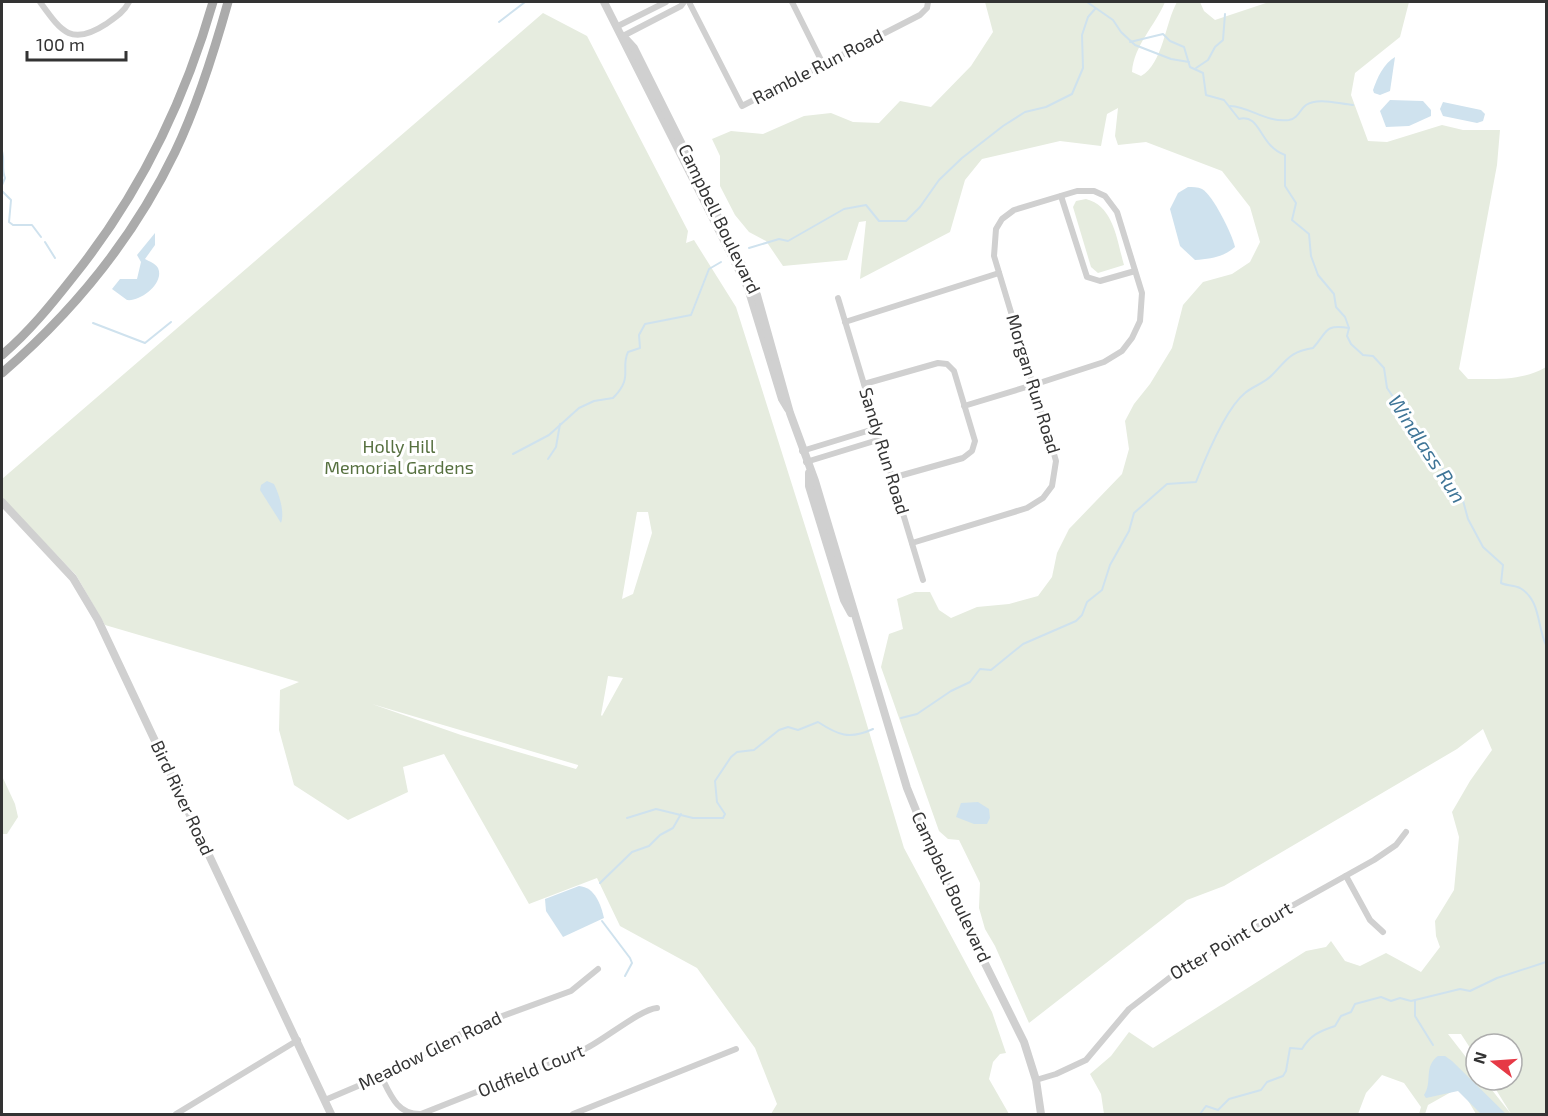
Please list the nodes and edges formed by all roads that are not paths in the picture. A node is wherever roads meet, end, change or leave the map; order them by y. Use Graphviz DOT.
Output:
graph roads {
  1 [pos="40,2"];
  2 [pos="129,2"];
  3 [pos="213,2"];
  4 [pos="228,2"];
  5 [pos="604,2"];
  6 [pos="666,2"];
  7 [pos="684,2"];
  8 [pos="689,2"];
  9 [pos="792,2"];
  10 [pos="928,2"];
  11 [pos="618,26"];
  12 [pos="623,36"];
  13 [pos="823,64"];
  14 [pos="1061,196"];
  15 [pos="1135,271"];
  16 [pos="999,273"];
  17 [pos="838,298"];
  18 [pos="845,322"];
  19 [pos="2,354"];
  20 [pos="2,373"];
  21 [pos="864,384"];
  22 [pos="1033,385"];
  23 [pos="964,406"];
  24 [pos="877,428"];
  25 [pos="881,440"];
  26 [pos="802,451"];
  27 [pos="806,462"];
  28 [pos="892,478"];
  29 [pos="2,502"];
  30 [pos="912,543"];
  31 [pos="923,580"];
  32 [pos="1406,832"];
  33 [pos="1346,876"];
  34 [pos="1383,932"];
  35 [pos="598,969"];
  36 [pos="657,1008"];
  37 [pos="297,1040"];
  38 [pos="736,1049"];
  39 [pos="381,1076"];
  40 [pos="1036,1080"];
  41 [pos="325,1100"];
  42 [pos="176,1114"];
  43 [pos="330,1114"];
  44 [pos="573,1114"];
  45 [pos="1041,1114"];
  1 -- 2 [label="street"];
  3 -- 19 [label="main road"];
  4 -- 20 [label="main road"];
  5 -- 11 [label="street, Campbell Boulevard"];
  6 -- 11 [label="street"];
  7 -- 12 [label="street"];
  8 -- 13 [label="street, Ramble Run Road"];
  9 -- 13 [label="street"];
  10 -- 13 [label="street, Ramble Run Road"];
  11 -- 12 [label="street, Campbell Boulevard"];
  12 -- 26 [label="street, Campbell Boulevard"];
  14 -- 15 [label="street"];
  14 -- 15 [label="street"];
  14 -- 16 [label="street, Morgan Run Road"];
  15 -- 22 [label="street"];
  16 -- 18 [label="street"];
  16 -- 22 [label="street, Morgan Run Road"];
  17 -- 18 [label="street, Sandy Run Road"];
  18 -- 21 [label="street, Sandy Run Road"];
  21 -- 23 [label="street"];
  21 -- 24 [label="street, Sandy Run Road"];
  22 -- 23 [label="street"];
  22 -- 30 [label="street, Morgan Run Road"];
  23 -- 28 [label="street"];
  24 -- 25 [label="street, Sandy Run Road"];
  24 -- 26 [label="street"];
  25 -- 27 [label="street"];
  25 -- 28 [label="street, Sandy Run Road"];
  26 -- 27 [label="street, Campbell Boulevard"];
  27 -- 40 [label="street, Campbell Boulevard"];
  28 -- 30 [label="street, Sandy Run Road"];
  29 -- 37 [label="street, Bird River Road"];
  30 -- 31 [label="street, Sandy Run Road"];
  32 -- 33 [label="street, Otter Point Court"];
  33 -- 34 [label="street"];
  33 -- 40 [label="street, Otter Point Court"];
  35 -- 39 [label="street, Meadow Glen Road"];
  36 -- 39 [label="street, Oldfield Court"];
  37 -- 41 [label="street, Bird River Road"];
  37 -- 42 [label="street"];
  38 -- 44 [label="street"];
  39 -- 41 [label="street, Meadow Glen Road"];
  40 -- 45 [label="street, Campbell Boulevard"];
  41 -- 43 [label="street, Bird River Road"];
}
